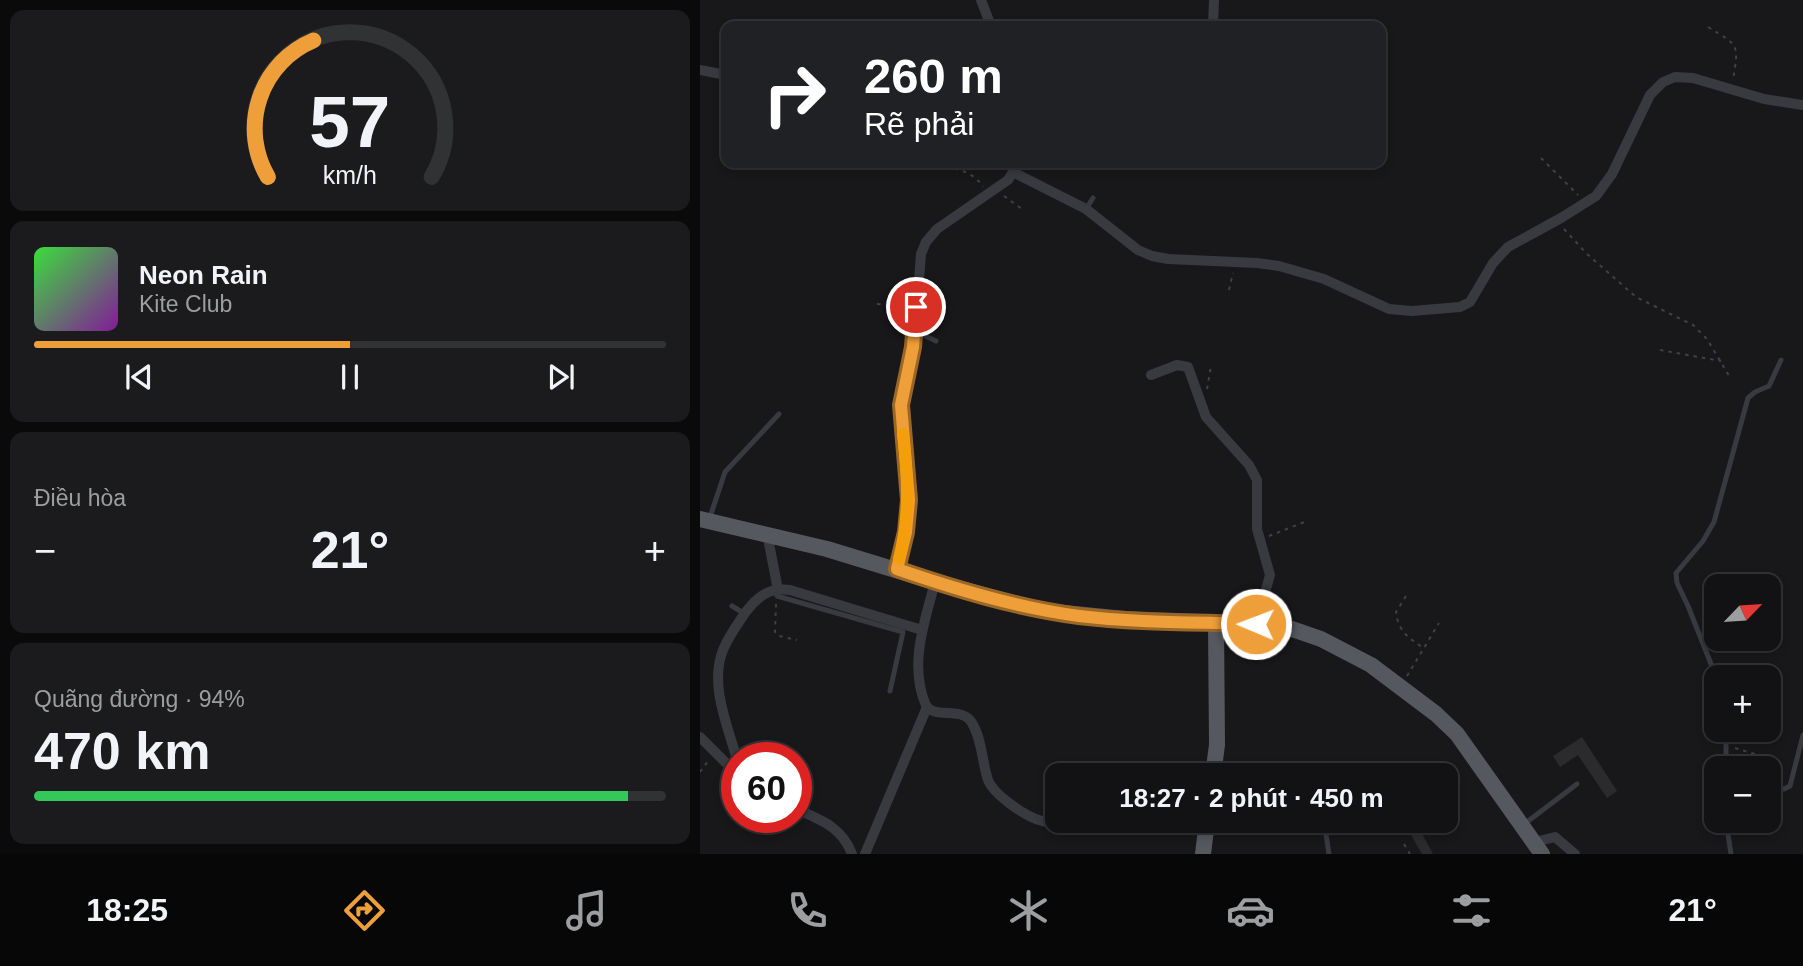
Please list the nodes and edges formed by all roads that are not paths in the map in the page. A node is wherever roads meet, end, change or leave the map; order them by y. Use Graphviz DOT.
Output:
graph roads {
  1 [pos="981,0"];
  2 [pos="1214,0"];
  3 [pos="988,21"];
  4 [pos="1213,21"];
  5 [pos="700,69"];
  6 [pos="721,74"];
  7 [pos="1803,105"];
  8 [pos="1014,168"];
  9 [pos="1016,168"];
  10 [pos="1093,198"];
  11 [pos="1086,209"];
  12 [pos="915,331"];
  13 [pos="936,341"];
  14 [pos="1781,360"];
  15 [pos="1151,374"];
  16 [pos="779,414"];
  17 [pos="704,520"];
  18 [pos="767,533"];
  19 [pos="897,569"];
  20 [pos="934,582"];
  21 [pos="777,593"];
  22 [pos="732,606"];
  23 [pos="745,614"];
  24 [pos="1216,623"];
  25 [pos="1256,624"];
  26 [pos="922,630"];
  27 [pos="1711,665"];
  28 [pos="890,691"];
  29 [pos="927,707"];
  30 [pos="1803,734"];
  31 [pos="700,737"];
  32 [pos="732,742"];
  33 [pos="721,757"];
  34 [pos="1215,763"];
  35 [pos="1577,784"];
  36 [pos="1781,789"];
  37 [pos="812,817"];
  38 [pos="1045,822"];
  39 [pos="1523,825"];
  40 [pos="1206,833"];
  41 [pos="1326,833"];
  42 [pos="1728,833"];
  43 [pos="1539,848"];
  44 [pos="852,854"];
  45 [pos="865,854"];
  46 [pos="1203,854"];
  47 [pos="1329,854"];
  48 [pos="1575,854"];
  49 [pos="1731,854"];
  1 -- 3 [label="street"];
  2 -- 4 [label="street"];
  5 -- 6 [label="street"];
  7 -- 11 [label="street"];
  8 -- 12 [label="street"];
  9 -- 11 [label="street"];
  10 -- 11 [label="lane"];
  12 -- 13 [label="lane"];
  12 -- 19 [label="street"];
  14 -- 27 [label="lane"];
  15 -- 25 [label="street"];
  16 -- 17 [label="lane"];
  17 -- 18 [label="main road"];
  18 -- 19 [label="main road"];
  18 -- 21 [label="street"];
  19 -- 20 [label="main road"];
  20 -- 24 [label="main road"];
  20 -- 26 [label="street"];
  21 -- 23 [label="street"];
  21 -- 26 [label="street"];
  21 -- 28 [label="lane"];
  22 -- 23 [label="lane"];
  23 -- 32 [label="street"];
  24 -- 25 [label="main road"];
  24 -- 34 [label="main road"];
  25 -- 39 [label="main road"];
  26 -- 29 [label="street"];
  29 -- 38 [label="street"];
  29 -- 45 [label="street"];
  30 -- 36 [label="lane"];
  31 -- 33 [label="street"];
  35 -- 39 [label="lane"];
  37 -- 44 [label="street"];
  39 -- 43 [label="main road"];
  40 -- 46 [label="main road"];
  41 -- 47 [label="lane"];
  42 -- 49 [label="lane"];
  43 -- 48 [label="street"];
}
